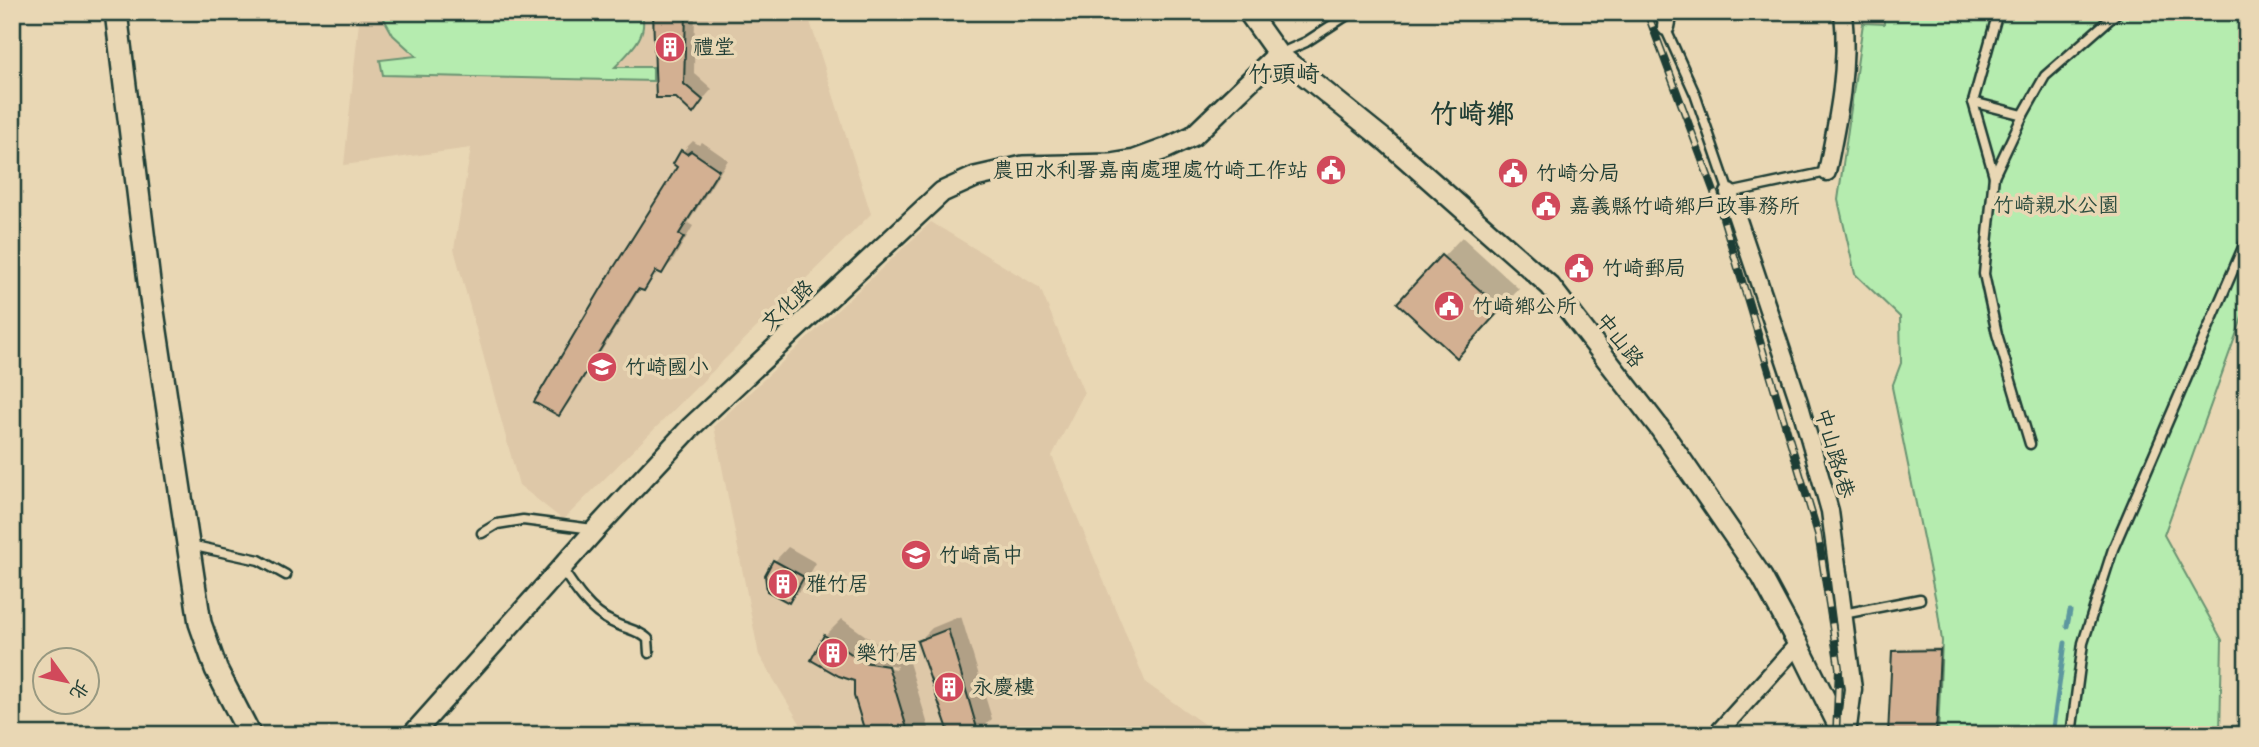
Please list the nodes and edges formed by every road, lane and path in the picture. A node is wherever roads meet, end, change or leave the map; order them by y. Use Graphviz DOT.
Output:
graph roads {
  1 [pos="116,12"];
  2 [pos="1248,12"];
  3 [pos="1352,12"];
  4 [pos="1843,12"];
  5 [pos="1998,12"];
  6 [pos="2118,12"];
  7 [pos="1664,17"];
  8 [pos="1278,54"];
  9 [pos="1973,102"];
  10 [pos="2023,115"];
  11 [pos="1827,172"];
  12 [pos="1994,176"];
  13 [pos="1729,193"];
  14 [pos="2247,238"];
  15 [pos="2030,444"];
  16 [pos="596,529"];
  17 [pos="482,533"];
  18 [pos="190,545"];
  19 [pos="562,569"];
  20 [pos="286,575"];
  21 [pos="1920,599"];
  22 [pos="1843,614"];
  23 [pos="1798,644"];
  24 [pos="649,653"];
  25 [pos="250,735"];
  26 [pos="412,735"];
  27 [pos="1716,735"];
  28 [pos="1845,735"];
  29 [pos="2071,735"];
  1 -- 18 [label="main road"];
  2 -- 8 [label="street, 中山路"];
  3 -- 8 [label="lane"];
  4 -- 11 [label="street"];
  5 -- 9 [label="lane"];
  6 -- 10 [label="lane"];
  7 -- 13 [label="lane, 中山路6巷"];
  8 -- 16 [label="street, 文化路"];
  8 -- 23 [label="street, 中山路"];
  9 -- 10 [label="lane"];
  9 -- 12 [label="lane"];
  10 -- 12 [label="lane"];
  11 -- 13 [label="lane"];
  12 -- 15 [label="lane"];
  13 -- 22 [label="street, 中山路6巷"];
  14 -- 29 [label="lane"];
  16 -- 17 [label="lane"];
  16 -- 19 [label="street, 文化路"];
  18 -- 20 [label="lane"];
  18 -- 25 [label="main road"];
  19 -- 24 [label="lane"];
  19 -- 26 [label="street, 文化路"];
  21 -- 22 [label="lane"];
  22 -- 28 [label="street, 中山路6巷"];
  23 -- 27 [label="street"];
  23 -- 28 [label="street, 中山路"];
}
